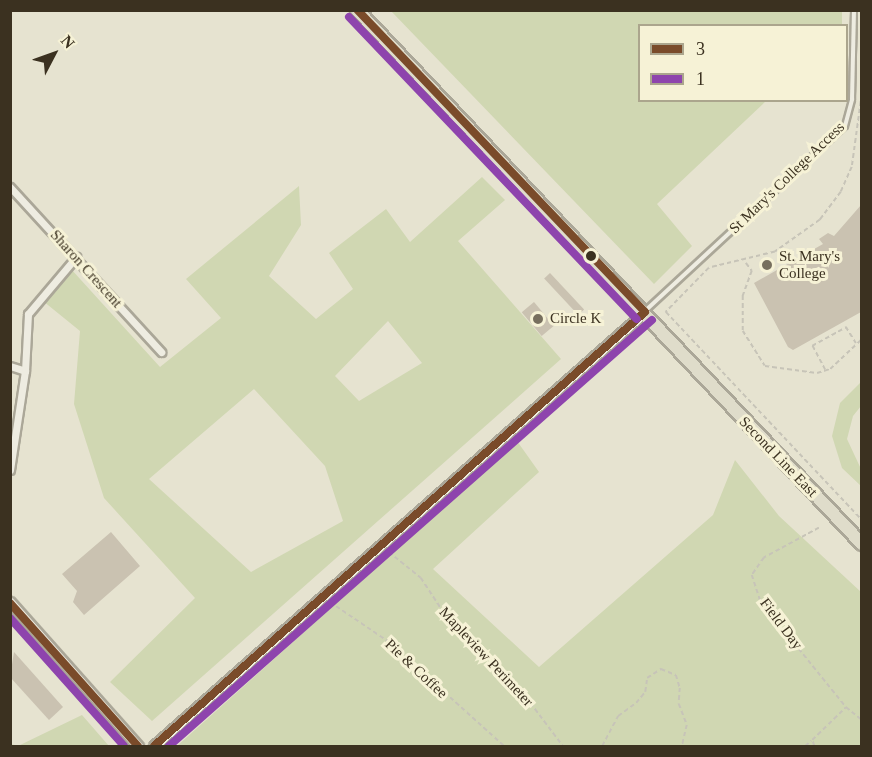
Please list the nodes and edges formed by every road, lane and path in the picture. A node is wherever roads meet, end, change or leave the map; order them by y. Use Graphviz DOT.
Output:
graph roads {
  1 [pos="357,10"];
  2 [pos="854,10"];
  3 [pos="861,94"];
  4 [pos="10,187"];
  5 [pos="76,257"];
  6 [pos="746,263"];
  7 [pos="644,313"];
  8 [pos="861,339"];
  9 [pos="856,344"];
  10 [pos="161,352"];
  11 [pos="10,366"];
  12 [pos="825,370"];
  13 [pos="26,371"];
  14 [pos="10,470"];
  15 [pos="861,520"];
  16 [pos="819,528"];
  17 [pos="861,544"];
  18 [pos="381,546"];
  19 [pos="324,596"];
  20 [pos="10,602"];
  21 [pos="846,707"];
  22 [pos="861,720"];
  23 [pos="812,740"];
  24 [pos="138,747"];
  25 [pos="154,747"];
  26 [pos="504,747"];
  27 [pos="564,747"];
  28 [pos="602,747"];
  29 [pos="682,747"];
  30 [pos="805,747"];
  31 [pos="814,747"];
  1 -- 7 [label="highway, Second Line East"];
  2 -- 7 [label="lane, St Mary's College Access"];
  3 -- 6 [label="path"];
  4 -- 5 [label="street, Sharon Crescent"];
  5 -- 10 [label="street, Sharon Crescent"];
  5 -- 13 [label="street"];
  6 -- 12 [label="path"];
  6 -- 15 [label="path"];
  7 -- 17 [label="highway, Second Line East"];
  7 -- 18 [label="street"];
  8 -- 9 [label="path"];
  9 -- 12 [label="path"];
  9 -- 12 [label="path"];
  11 -- 13 [label="street"];
  13 -- 14 [label="street"];
  16 -- 21 [label="path, Field Day"];
  18 -- 19 [label="street"];
  18 -- 27 [label="path, Mapleview Perimeter"];
  19 -- 25 [label="street"];
  19 -- 26 [label="path, Pie & Coffee"];
  20 -- 24 [label="street"];
  21 -- 22 [label="path"];
  21 -- 23 [label="path"];
  23 -- 30 [label="path"];
  23 -- 31 [label="path"];
  28 -- 29 [label="path"];
}
